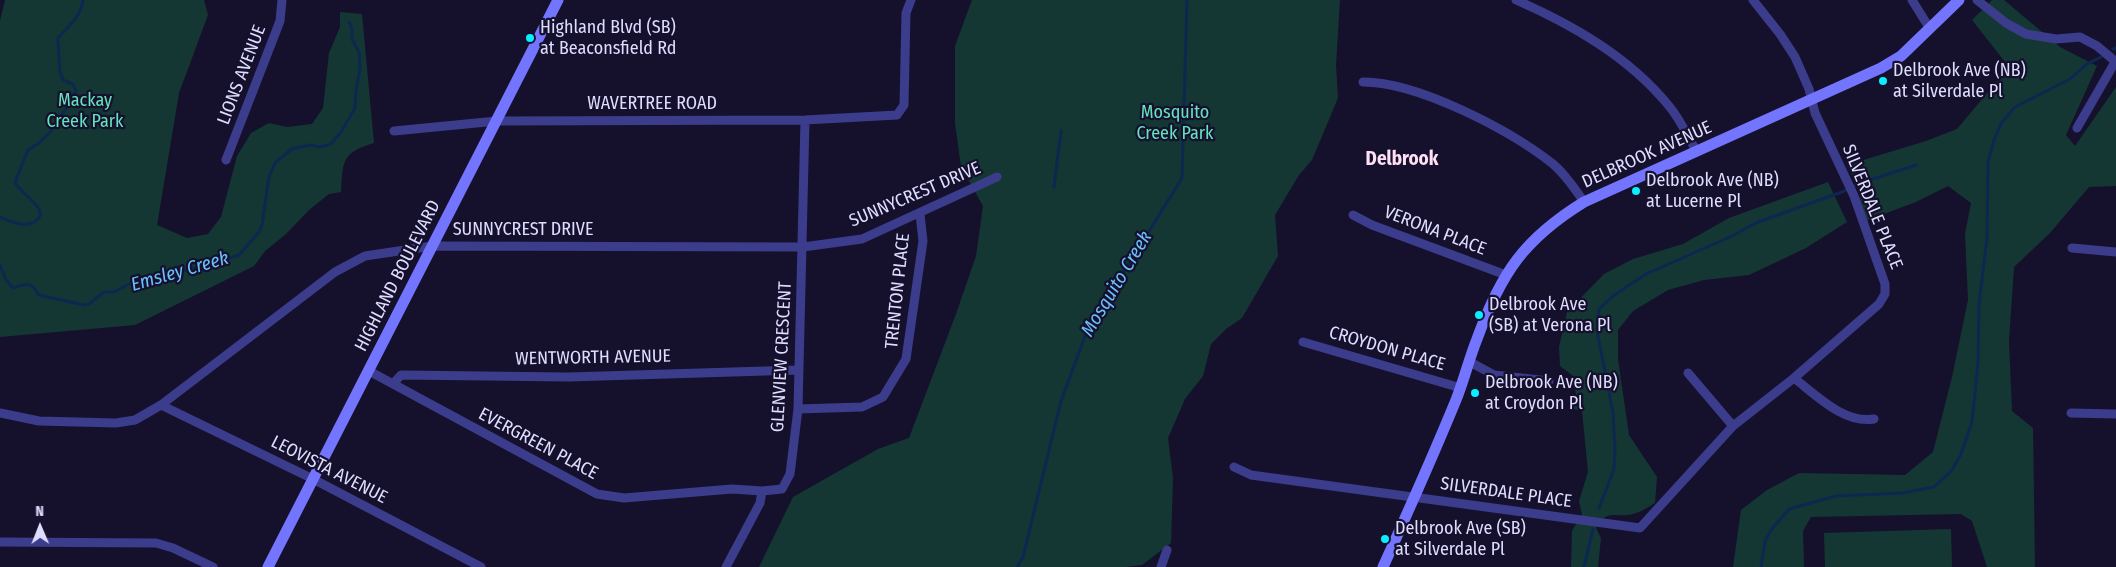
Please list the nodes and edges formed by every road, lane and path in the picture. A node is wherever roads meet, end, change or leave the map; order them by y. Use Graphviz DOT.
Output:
graph roads {
  1 [pos="282,0"];
  2 [pos="558,0"];
  3 [pos="911,0"];
  4 [pos="1516,0"];
  5 [pos="1753,0"];
  6 [pos="1912,0"];
  7 [pos="1959,0"];
  8 [pos="1976,0"];
  9 [pos="1930,29"];
  10 [pos="2115,62"];
  11 [pos="1363,82"];
  12 [pos="1812,100"];
  13 [pos="805,120"];
  14 [pos="497,121"];
  15 [pos="2076,128"];
  16 [pos="394,131"];
  17 [pos="1697,152"];
  18 [pos="226,160"];
  19 [pos="997,177"];
  20 [pos="1584,202"];
  21 [pos="920,214"];
  22 [pos="1353,215"];
  23 [pos="432,246"];
  24 [pos="804,247"];
  25 [pos="2072,248"];
  26 [pos="2116,252"];
  27 [pos="1506,275"];
  28 [pos="1303,342"];
  29 [pos="1470,362"];
  30 [pos="798,370"];
  31 [pos="370,371"];
  32 [pos="1688,372"];
  33 [pos="1794,378"];
  34 [pos="1549,380"];
  35 [pos="393,384"];
  36 [pos="1461,388"];
  37 [pos="161,405"];
  38 [pos="798,408"];
  39 [pos="0,413"];
  40 [pos="2071,413"];
  41 [pos="2116,414"];
  42 [pos="1874,419"];
  43 [pos="1733,426"];
  44 [pos="1234,467"];
  45 [pos="313,479"];
  46 [pos="762,491"];
  47 [pos="1414,497"];
  48 [pos="0,542"];
  49 [pos="1167,550"];
  50 [pos="213,567"];
  51 [pos="268,567"];
  52 [pos="481,567"];
  53 [pos="726,567"];
  54 [pos="1161,567"];
  55 [pos="1383,567"];
  1 -- 18 [label="street, LIONS AVENUE"];
  2 -- 14 [label="street, HIGHLAND BOULEVARD"];
  3 -- 13 [label="street, WAVERTREE ROAD"];
  4 -- 17 [label="street"];
  5 -- 12 [label="street, SILVERDALE PLACE"];
  6 -- 9 [label="street"];
  7 -- 9 [label="street, DELBROOK AVENUE"];
  8 -- 10 [label="street"];
  9 -- 12 [label="street, DELBROOK AVENUE"];
  10 -- 15 [label="street"];
  11 -- 20 [label="street"];
  12 -- 17 [label="street, DELBROOK AVENUE"];
  12 -- 33 [label="street, SILVERDALE PLACE"];
  13 -- 14 [label="street, WAVERTREE ROAD"];
  13 -- 24 [label="street, GLENVIEW CRESCENT"];
  14 -- 16 [label="street, WAVERTREE ROAD"];
  14 -- 23 [label="street, HIGHLAND BOULEVARD"];
  17 -- 20 [label="street, DELBROOK AVENUE"];
  19 -- 21 [label="street, SUNNYCREST DRIVE"];
  20 -- 27 [label="street, DELBROOK AVENUE"];
  21 -- 24 [label="street, SUNNYCREST DRIVE"];
  21 -- 38 [label="street, TRENTON PLACE"];
  22 -- 27 [label="street, VERONA PLACE"];
  23 -- 24 [label="street, SUNNYCREST DRIVE"];
  23 -- 31 [label="street, HIGHLAND BOULEVARD"];
  23 -- 37 [label="street, SUNNYCREST DRIVE"];
  24 -- 30 [label="street, GLENVIEW CRESCENT"];
  25 -- 26 [label="street"];
  27 -- 29 [label="street, DELBROOK AVENUE"];
  28 -- 36 [label="street, CROYDON PLACE"];
  29 -- 34 [label="street, CROYDON PLACE"];
  29 -- 36 [label="street, DELBROOK AVENUE"];
  30 -- 35 [label="street, WENTWORTH AVENUE"];
  30 -- 38 [label="street, GLENVIEW CRESCENT"];
  31 -- 35 [label="street, EVERGREEN PLACE"];
  31 -- 45 [label="street, HIGHLAND BOULEVARD"];
  32 -- 43 [label="street"];
  33 -- 42 [label="street"];
  33 -- 43 [label="street, SILVERDALE PLACE"];
  35 -- 46 [label="street, EVERGREEN PLACE"];
  36 -- 47 [label="street, DELBROOK AVENUE"];
  37 -- 39 [label="street, SUNNYCREST DRIVE"];
  37 -- 45 [label="street, LEOVISTA AVENUE"];
  38 -- 46 [label="street, GLENVIEW CRESCENT"];
  40 -- 41 [label="street"];
  43 -- 47 [label="street, SILVERDALE PLACE"];
  44 -- 47 [label="street, SILVERDALE PLACE"];
  45 -- 51 [label="street, HIGHLAND BOULEVARD"];
  45 -- 52 [label="street, LEOVISTA AVENUE"];
  46 -- 53 [label="street"];
  47 -- 55 [label="street, DELBROOK AVENUE"];
  48 -- 50 [label="street"];
  49 -- 54 [label="street"];
}
